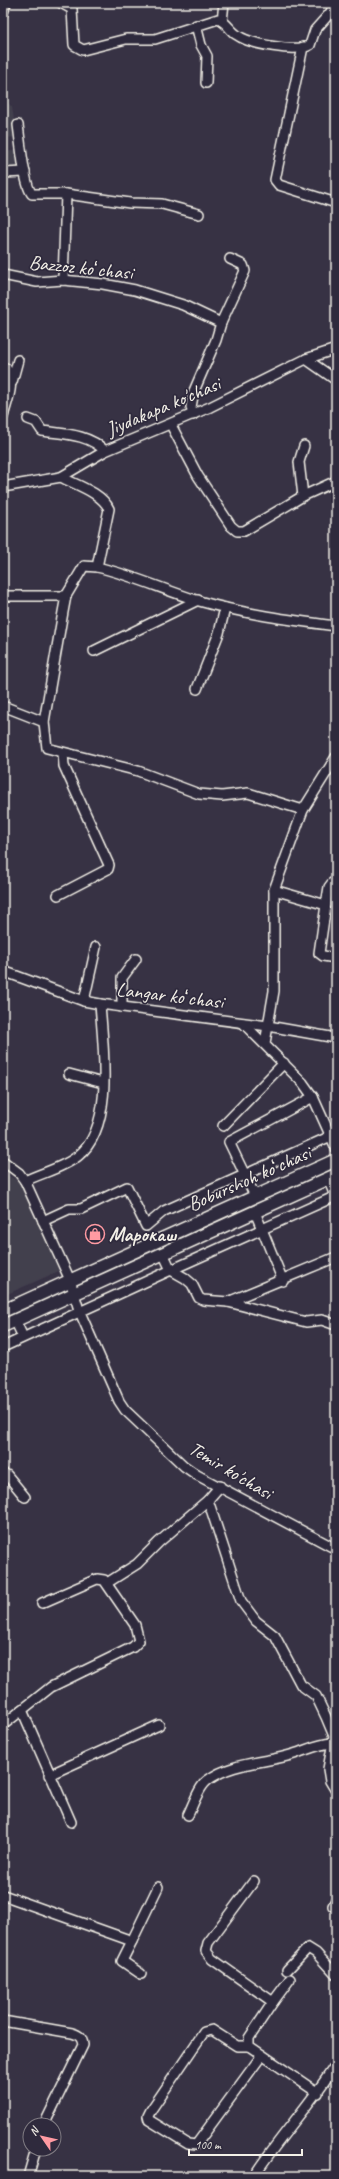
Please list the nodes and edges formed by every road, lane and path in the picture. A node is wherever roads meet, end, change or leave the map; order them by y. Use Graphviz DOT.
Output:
graph roads {
  1 [pos="6,3"];
  2 [pos="61,3"];
  3 [pos="224,3"];
  4 [pos="334,3"];
  5 [pos="3,13"];
  6 [pos="222,21"];
  7 [pos="196,25"];
  8 [pos="303,47"];
  9 [pos="206,83"];
  10 [pos="18,125"];
  11 [pos="25,172"];
  12 [pos="3,173"];
  13 [pos="66,194"];
  14 [pos="336,203"];
  15 [pos="199,214"];
  16 [pos="230,259"];
  17 [pos="3,275"];
  18 [pos="63,280"];
  19 [pos="221,323"];
  20 [pos="336,349"];
  21 [pos="18,360"];
  22 [pos="306,360"];
  23 [pos="6,368"];
  24 [pos="336,380"];
  25 [pos="12,382"];
  26 [pos="193,415"];
  27 [pos="3,417"];
  28 [pos="28,419"];
  29 [pos="171,425"];
  30 [pos="304,446"];
  31 [pos="105,451"];
  32 [pos="61,477"];
  33 [pos="336,481"];
  34 [pos="3,487"];
  35 [pos="303,496"];
  36 [pos="97,567"];
  37 [pos="3,596"];
  38 [pos="66,596"];
  39 [pos="198,600"];
  40 [pos="225,608"];
  41 [pos="336,626"];
  42 [pos="94,651"];
  43 [pos="196,688"];
  44 [pos="3,706"];
  45 [pos="44,722"];
  46 [pos="63,753"];
  47 [pos="336,756"];
  48 [pos="304,810"];
  49 [pos="336,883"];
  50 [pos="274,890"];
  51 [pos="58,895"];
  52 [pos="326,905"];
  53 [pos="96,947"];
  54 [pos="336,958"];
  55 [pos="136,959"];
  56 [pos="3,971"];
  57 [pos="84,1001"];
  58 [pos="100,1004"];
  59 [pos="122,1007"];
  60 [pos="242,1023"];
  61 [pos="268,1026"];
  62 [pos="336,1038"];
  63 [pos="265,1043"];
  64 [pos="284,1063"];
  65 [pos="69,1074"];
  66 [pos="103,1083"];
  67 [pos="313,1097"];
  68 [pos="223,1126"];
  69 [pos="331,1136"];
  70 [pos="336,1148"];
  71 [pos="336,1160"];
  72 [pos="3,1161"];
  73 [pos="245,1175"];
  74 [pos="332,1177"];
  75 [pos="25,1181"];
  76 [pos="255,1196"];
  77 [pos="336,1197"];
  78 [pos="255,1212"];
  79 [pos="44,1220"];
  80 [pos="262,1229"];
  81 [pos="164,1253"];
  82 [pos="336,1257"];
  83 [pos="171,1270"];
  84 [pos="70,1280"];
  85 [pos="283,1281"];
  86 [pos="74,1294"];
  87 [pos="228,1302"];
  88 [pos="79,1310"];
  89 [pos="3,1311"];
  90 [pos="15,1320"];
  91 [pos="336,1325"];
  92 [pos="3,1326"];
  93 [pos="23,1338"];
  94 [pos="3,1347"];
  95 [pos="3,1474"];
  96 [pos="220,1486"];
  97 [pos="25,1497"];
  98 [pos="208,1500"];
  99 [pos="336,1549"];
  100 [pos="107,1583"];
  101 [pos="42,1603"];
  102 [pos="22,1710"];
  103 [pos="3,1725"];
  104 [pos="159,1725"];
  105 [pos="334,1738"];
  106 [pos="49,1775"];
  107 [pos="336,1790"];
  108 [pos="188,1815"];
  109 [pos="71,1822"];
  110 [pos="254,1881"];
  111 [pos="158,1887"];
  112 [pos="3,1895"];
  113 [pos="132,1941"];
  114 [pos="141,1974"];
  115 [pos="336,1975"];
  116 [pos="273,2002"];
  117 [pos="3,2021"];
  118 [pos="249,2046"];
  119 [pos="262,2055"];
  120 [pos="336,2064"];
  121 [pos="318,2093"];
  122 [pos="48,2117"];
  123 [pos="34,2157"];
  124 [pos="29,2173"];
  125 [pos="254,2176"];
  1 -- 5 [label="street"];
  2 -- 7 [label="street"];
  3 -- 6 [label="street"];
  4 -- 8 [label="street"];
  6 -- 7 [label="street"];
  6 -- 8 [label="street"];
  7 -- 9 [label="street"];
  8 -- 14 [label="street"];
  10 -- 11 [label="street"];
  11 -- 12 [label="street"];
  11 -- 13 [label="street"];
  13 -- 15 [label="street"];
  13 -- 18 [label="street"];
  16 -- 19 [label="street"];
  17 -- 18 [label="street, Bazzoz koʻchasi"];
  18 -- 19 [label="street, Bazzoz koʻchasi"];
  19 -- 26 [label="street"];
  20 -- 22 [label="street, Jiydakapa ko'chasi"];
  21 -- 25 [label="street"];
  22 -- 24 [label="street"];
  22 -- 26 [label="street, Jiydakapa ko'chasi"];
  23 -- 25 [label="street"];
  25 -- 27 [label="street"];
  26 -- 29 [label="street, Jiydakapa ko'chasi"];
  28 -- 31 [label="street"];
  29 -- 31 [label="street, Jiydakapa ko'chasi"];
  29 -- 35 [label="street"];
  30 -- 35 [label="street"];
  31 -- 32 [label="street, Jiydakapa ko'chasi"];
  32 -- 34 [label="street, Jiydakapa ko'chasi"];
  32 -- 36 [label="street"];
  33 -- 35 [label="street"];
  36 -- 38 [label="street"];
  36 -- 39 [label="street"];
  37 -- 38 [label="street"];
  38 -- 45 [label="street"];
  39 -- 40 [label="street"];
  39 -- 42 [label="street"];
  40 -- 41 [label="street"];
  40 -- 43 [label="street"];
  44 -- 45 [label="street"];
  45 -- 46 [label="street"];
  46 -- 48 [label="street"];
  46 -- 51 [label="street"];
  47 -- 48 [label="street"];
  48 -- 50 [label="street"];
  49 -- 52 [label="street"];
  50 -- 52 [label="street"];
  50 -- 61 [label="street"];
  52 -- 54 [label="street"];
  53 -- 57 [label="street"];
  55 -- 59 [label="street"];
  56 -- 57 [label="street, Langar koʻchasi"];
  57 -- 58 [label="street, Langar koʻchasi"];
  58 -- 59 [label="street, Langar koʻchasi"];
  58 -- 66 [label="street"];
  59 -- 60 [label="street, Langar koʻchasi"];
  60 -- 61 [label="street, Langar koʻchasi"];
  60 -- 63 [label="street"];
  61 -- 62 [label="street, Langar koʻchasi"];
  61 -- 63 [label="street"];
  63 -- 64 [label="street"];
  64 -- 67 [label="street"];
  64 -- 68 [label="street"];
  65 -- 66 [label="street"];
  66 -- 75 [label="street"];
  67 -- 69 [label="street"];
  67 -- 73 [label="street"];
  69 -- 70 [label="street"];
  69 -- 73 [label="street"];
  71 -- 76 [label="main road, Boburshoh koʻchasi"];
  72 -- 75 [label="street, Temir ko'chasi"];
  73 -- 76 [label="street"];
  73 -- 79 [label="street"];
  74 -- 77 [label="street"];
  74 -- 78 [label="main road"];
  75 -- 79 [label="street, Temir ko'chasi"];
  76 -- 84 [label="main road, Boburshoh koʻchasi"];
  77 -- 80 [label="street"];
  78 -- 80 [label="street"];
  78 -- 81 [label="main road"];
  79 -- 84 [label="street, Temir ko'chasi"];
  80 -- 83 [label="street"];
  80 -- 85 [label="street"];
  81 -- 83 [label="street"];
  81 -- 86 [label="main road"];
  82 -- 85 [label="street"];
  83 -- 87 [label="street"];
  83 -- 88 [label="street"];
  84 -- 86 [label="street, Temir ko'chasi"];
  84 -- 89 [label="main road, Boburshoh koʻchasi"];
  85 -- 87 [label="street"];
  86 -- 88 [label="street, Temir ko'chasi"];
  86 -- 90 [label="main road"];
  87 -- 91 [label="street"];
  88 -- 93 [label="street"];
  88 -- 96 [label="street, Temir ko'chasi"];
  90 -- 92 [label="main road"];
  90 -- 93 [label="street"];
  93 -- 94 [label="street"];
  95 -- 97 [label="street"];
  96 -- 98 [label="street"];
  96 -- 99 [label="street, Temir ko'chasi"];
  98 -- 100 [label="street"];
  98 -- 105 [label="street"];
  100 -- 101 [label="street"];
  100 -- 102 [label="street"];
  102 -- 103 [label="street"];
  102 -- 106 [label="street"];
  104 -- 106 [label="street"];
  105 -- 107 [label="street"];
  105 -- 108 [label="street"];
  106 -- 109 [label="street"];
  110 -- 116 [label="street"];
  111 -- 113 [label="street"];
  112 -- 113 [label="street"];
  113 -- 114 [label="street"];
  115 -- 116 [label="street"];
  116 -- 118 [label="street"];
  117 -- 122 [label="street"];
  118 -- 119 [label="street"];
  118 -- 119 [label="street"];
  119 -- 121 [label="street"];
  120 -- 121 [label="street"];
  121 -- 125 [label="street"];
  123 -- 124 [label="street"];
}
